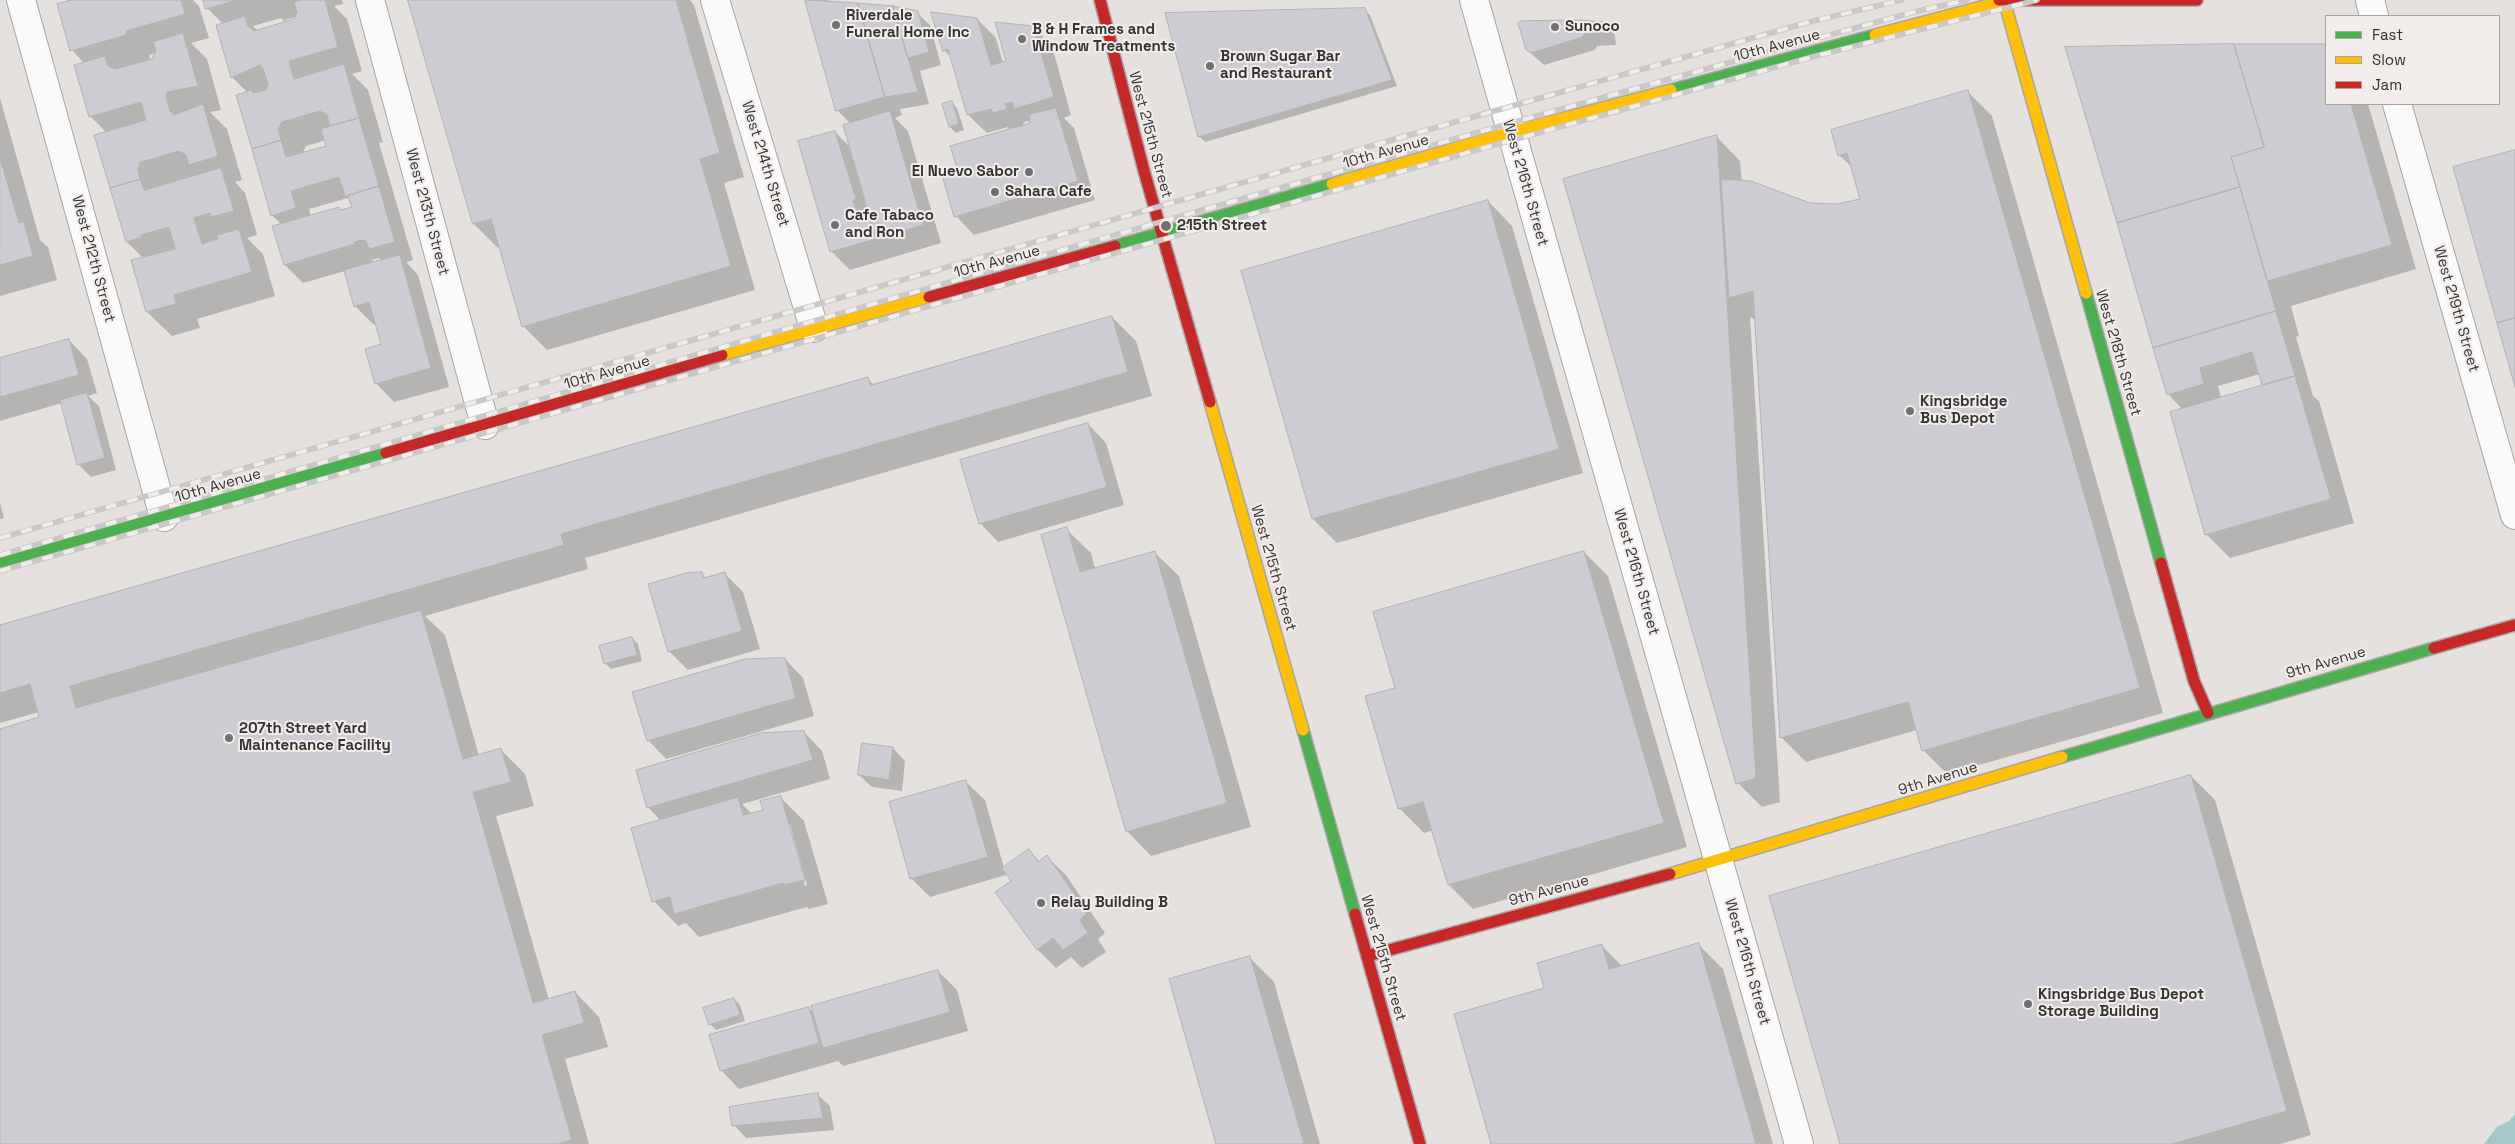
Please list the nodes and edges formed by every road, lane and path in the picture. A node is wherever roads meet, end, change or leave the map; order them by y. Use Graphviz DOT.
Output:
graph roads {
  1 [pos="21,0"];
  2 [pos="370,0"];
  3 [pos="715,0"];
  4 [pos="1100,0"];
  5 [pos="1474,0"];
  6 [pos="2002,0"];
  7 [pos="2197,0"];
  8 [pos="2370,0"];
  9 [pos="2374,15"];
  10 [pos="2397,105"];
  11 [pos="1511,132"];
  12 [pos="1162,233"];
  13 [pos="814,328"];
  14 [pos="485,425"];
  15 [pos="2515,515"];
  16 [pos="164,518"];
  17 [pos="0,562"];
  18 [pos="2515,624"];
  19 [pos="2208,713"];
  20 [pos="1718,861"];
  21 [pos="1367,956"];
  22 [pos="1420,1144"];
  23 [pos="1799,1144"];
  1 -- 16 [label="street, West 212th Street"];
  2 -- 14 [label="street, West 213th Street"];
  3 -- 13 [label="street, West 214th Street"];
  4 -- 12 [label="street, West 215th Street"];
  5 -- 11 [label="street, West 216th Street"];
  6 -- 7 [label="street, 10th Avenue"];
  6 -- 11 [label="street, 10th Avenue"];
  6 -- 19 [label="street, West 218th Street"];
  8 -- 9 [label="street"];
  10 -- 15 [label="street, West 219th Street"];
  11 -- 12 [label="street, 10th Avenue"];
  11 -- 20 [label="street, West 216th Street"];
  12 -- 13 [label="street, 10th Avenue"];
  12 -- 21 [label="street, West 215th Street"];
  13 -- 14 [label="street, 10th Avenue"];
  14 -- 16 [label="street, 10th Avenue"];
  16 -- 17 [label="street, 10th Avenue"];
  18 -- 19 [label="street, 9th Avenue"];
  19 -- 20 [label="street, 9th Avenue"];
  20 -- 21 [label="street, 9th Avenue"];
  20 -- 23 [label="street, West 216th Street"];
  21 -- 22 [label="street, West 215th Street"];
}
